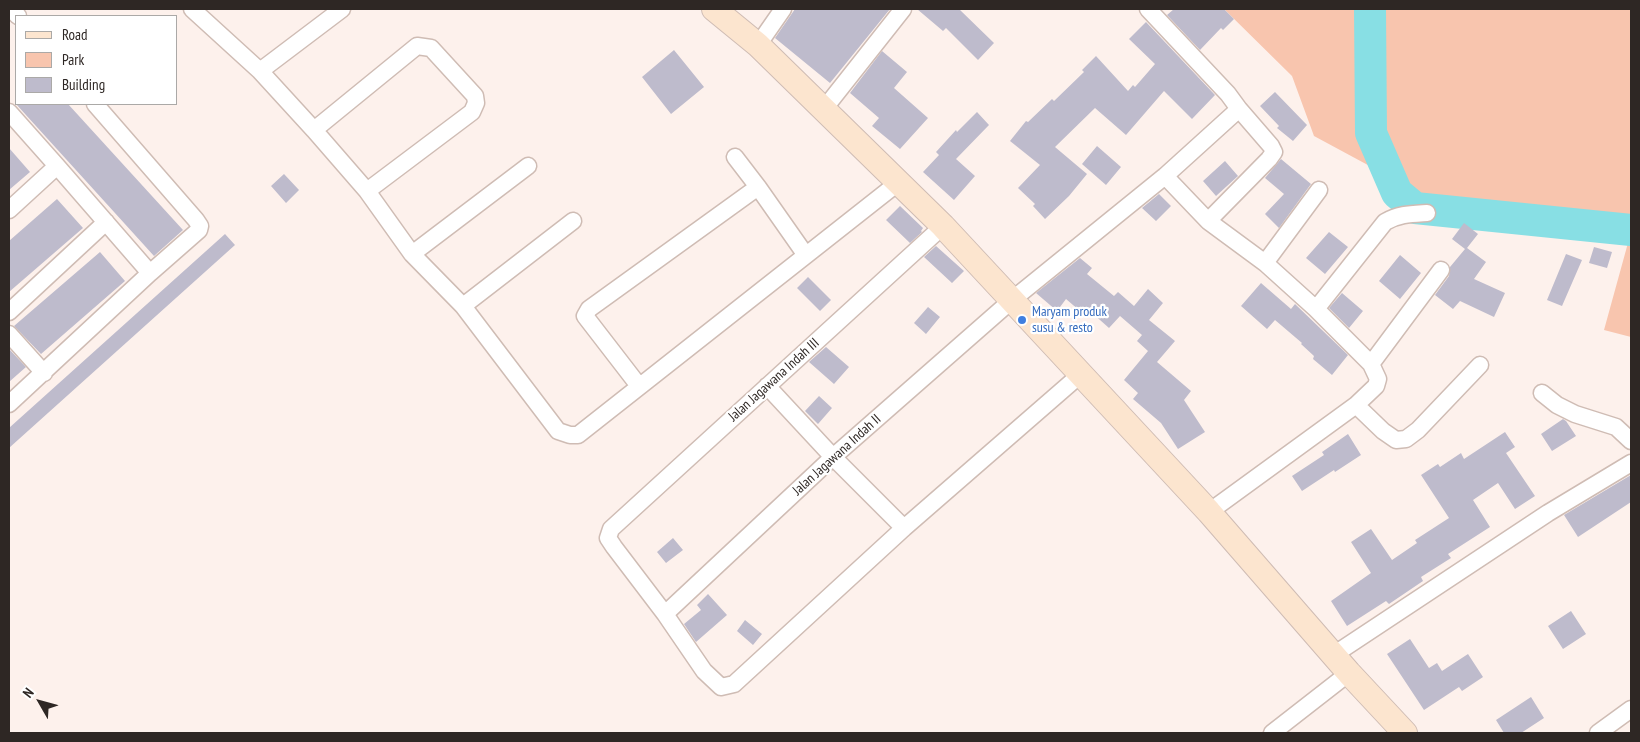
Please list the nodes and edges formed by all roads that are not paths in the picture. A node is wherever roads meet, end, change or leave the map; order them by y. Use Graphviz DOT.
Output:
graph roads {
  1 [pos="192,9"];
  2 [pos="342,9"];
  3 [pos="714,9"];
  4 [pos="783,9"];
  5 [pos="903,9"];
  6 [pos="1148,9"];
  7 [pos="758,45"];
  8 [pos="260,71"];
  9 [pos="95,105"];
  10 [pos="824,108"];
  11 [pos="1239,109"];
  12 [pos="9,113"];
  13 [pos="314,130"];
  14 [pos="736,157"];
  15 [pos="57,166"];
  16 [pos="528,166"];
  17 [pos="1165,176"];
  18 [pos="899,182"];
  19 [pos="758,187"];
  20 [pos="1319,190"];
  21 [pos="367,191"];
  22 [pos="9,210"];
  23 [pos="1426,213"];
  24 [pos="573,221"];
  25 [pos="1208,221"];
  26 [pos="106,222"];
  27 [pos="943,226"];
  28 [pos="412,254"];
  29 [pos="806,254"];
  30 [pos="1265,263"];
  31 [pos="1440,270"];
  32 [pos="150,273"];
  33 [pos="1012,300"];
  34 [pos="463,306"];
  35 [pos="1316,309"];
  36 [pos="9,312"];
  37 [pos="9,334"];
  38 [pos="1371,364"];
  39 [pos="1480,365"];
  40 [pos="44,373"];
  41 [pos="1081,374"];
  42 [pos="639,386"];
  43 [pos="767,386"];
  44 [pos="1542,393"];
  45 [pos="9,404"];
  46 [pos="1356,405"];
  47 [pos="1631,441"];
  48 [pos="833,457"];
  49 [pos="1631,462"];
  50 [pos="1209,512"];
  51 [pos="904,528"];
  52 [pos="665,614"];
  53 [pos="1335,654"];
  54 [pos="1350,673"];
  55 [pos="1631,709"];
  56 [pos="1272,733"];
  57 [pos="1405,733"];
  58 [pos="1598,733"];
  1 -- 8 [label="street"];
  2 -- 8 [label="street"];
  3 -- 7 [label="street"];
  4 -- 7 [label="street"];
  5 -- 10 [label="street"];
  6 -- 11 [label="street"];
  7 -- 10 [label="street"];
  8 -- 13 [label="street"];
  9 -- 32 [label="street"];
  10 -- 18 [label="street"];
  11 -- 17 [label="street, Jalan Jagawana Indah II"];
  11 -- 25 [label="street"];
  12 -- 15 [label="street"];
  13 -- 21 [label="street"];
  13 -- 21 [label="street"];
  14 -- 19 [label="street"];
  15 -- 22 [label="street"];
  15 -- 26 [label="street"];
  16 -- 28 [label="street"];
  17 -- 25 [label="street"];
  17 -- 33 [label="street, Jalan Jagawana Indah II"];
  18 -- 27 [label="street"];
  18 -- 29 [label="street"];
  19 -- 29 [label="street"];
  19 -- 42 [label="street"];
  20 -- 30 [label="street"];
  21 -- 28 [label="street"];
  23 -- 35 [label="street"];
  24 -- 34 [label="street"];
  25 -- 30 [label="street"];
  26 -- 32 [label="street"];
  26 -- 36 [label="street"];
  27 -- 33 [label="street"];
  27 -- 43 [label="street, Jalan Jagawana Indah III"];
  28 -- 34 [label="street"];
  29 -- 42 [label="street"];
  30 -- 35 [label="street"];
  31 -- 38 [label="street"];
  32 -- 40 [label="street"];
  33 -- 41 [label="street"];
  33 -- 48 [label="street, Jalan Jagawana Indah II"];
  34 -- 42 [label="street"];
  35 -- 38 [label="street"];
  37 -- 40 [label="street"];
  38 -- 46 [label="street"];
  39 -- 46 [label="street"];
  40 -- 45 [label="street"];
  41 -- 50 [label="street"];
  41 -- 51 [label="street"];
  43 -- 48 [label="street"];
  43 -- 52 [label="street, Jalan Jagawana Indah III"];
  44 -- 47 [label="street"];
  46 -- 50 [label="street"];
  48 -- 51 [label="street"];
  48 -- 52 [label="street, Jalan Jagawana Indah II"];
  49 -- 53 [label="street"];
  50 -- 53 [label="street"];
  51 -- 52 [label="street"];
  53 -- 54 [label="street"];
  54 -- 56 [label="street"];
  54 -- 57 [label="street"];
  55 -- 58 [label="street"];
}
